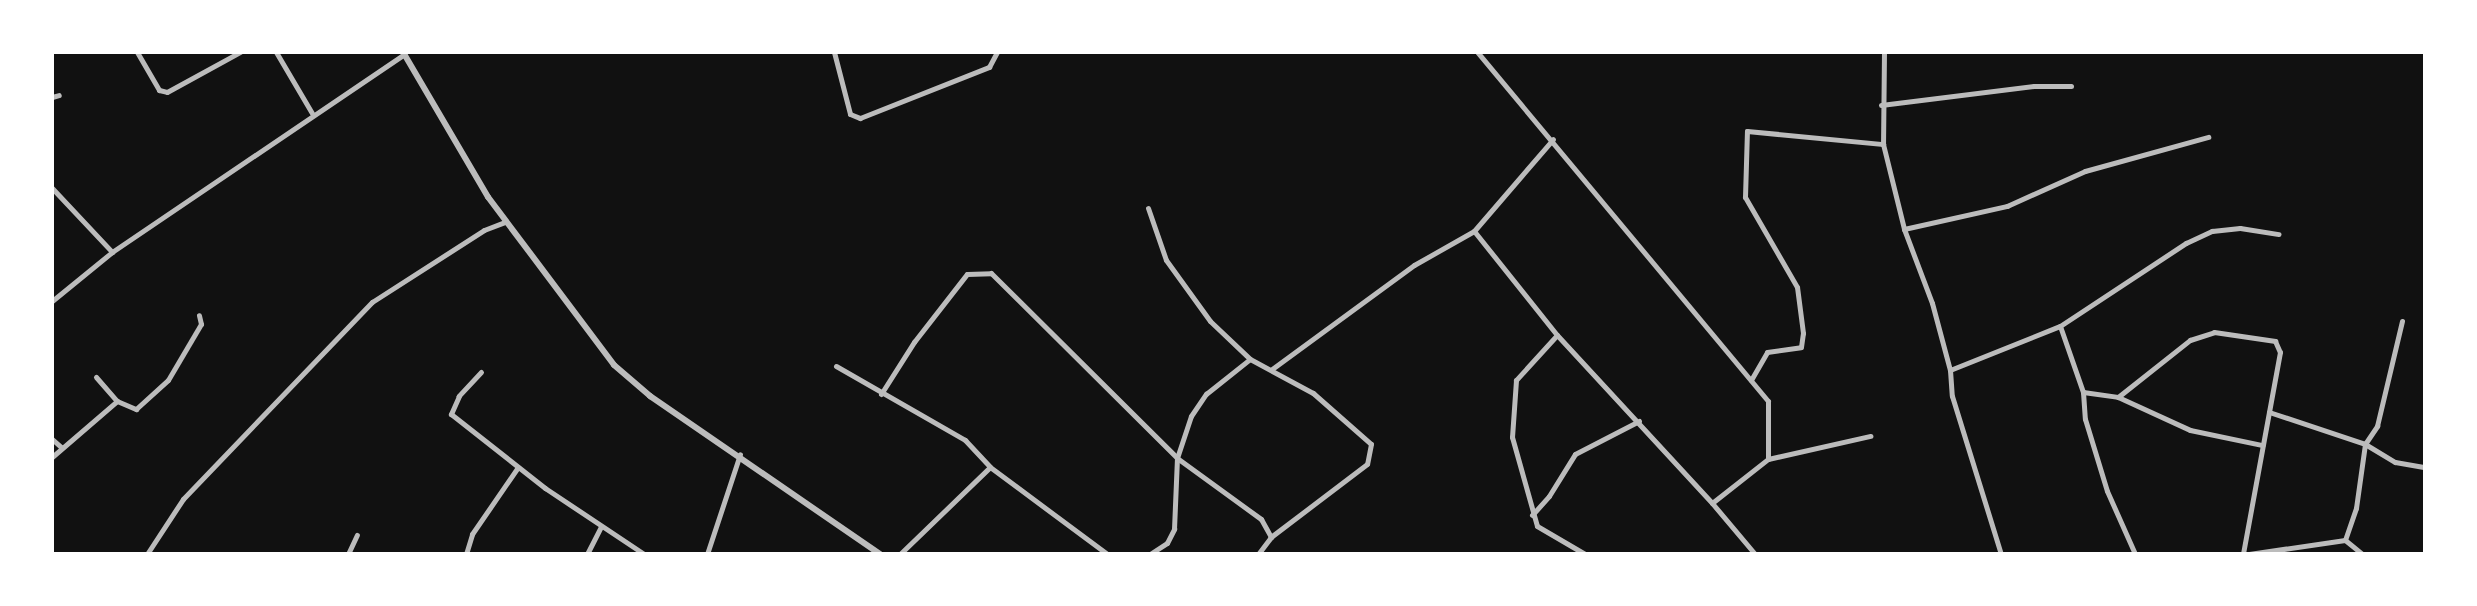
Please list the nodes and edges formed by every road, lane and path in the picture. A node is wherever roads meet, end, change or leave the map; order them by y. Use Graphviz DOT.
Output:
graph roads {
  1 [pos="137,52"];
  2 [pos="240,52"];
  3 [pos="276,52"];
  4 [pos="997,52"];
  5 [pos="1477,52"];
  6 [pos="1884,52"];
  7 [pos="403,53"];
  8 [pos="833,53"];
  9 [pos="2071,86"];
  10 [pos="1881,104"];
  11 [pos="313,113"];
  12 [pos="2208,136"];
  13 [pos="1553,139"];
  14 [pos="1883,144"];
  15 [pos="52,188"];
  16 [pos="1148,208"];
  17 [pos="505,222"];
  18 [pos="1904,229"];
  19 [pos="1474,231"];
  20 [pos="2279,234"];
  21 [pos="111,252"];
  22 [pos="52,301"];
  23 [pos="199,315"];
  24 [pos="2402,321"];
  25 [pos="2060,326"];
  26 [pos="1558,335"];
  27 [pos="1250,359"];
  28 [pos="836,366"];
  29 [pos="1272,369"];
  30 [pos="1950,370"];
  31 [pos="481,372"];
  32 [pos="96,377"];
  33 [pos="1751,380"];
  34 [pos="2083,392"];
  35 [pos="881,394"];
  36 [pos="2118,397"];
  37 [pos="117,401"];
  38 [pos="2269,412"];
  39 [pos="1639,422"];
  40 [pos="1870,436"];
  41 [pos="52,439"];
  42 [pos="2365,444"];
  43 [pos="2262,445"];
  44 [pos="62,448"];
  45 [pos="740,454"];
  46 [pos="52,457"];
  47 [pos="1177,458"];
  48 [pos="1768,459"];
  49 [pos="518,467"];
  50 [pos="990,467"];
  51 [pos="2424,467"];
  52 [pos="1712,503"];
  53 [pos="1532,515"];
  54 [pos="601,526"];
  55 [pos="357,535"];
  56 [pos="1271,537"];
  57 [pos="2345,540"];
  58 [pos="1574,552"];
  59 [pos="147,554"];
  60 [pos="348,554"];
  61 [pos="466,554"];
  62 [pos="587,554"];
  63 [pos="644,554"];
  64 [pos="707,554"];
  65 [pos="880,554"];
  66 [pos="900,554"];
  67 [pos="1107,554"];
  68 [pos="1150,554"];
  69 [pos="1258,554"];
  70 [pos="1585,554"];
  71 [pos="1755,554"];
  72 [pos="2001,554"];
  73 [pos="2135,554"];
  74 [pos="2242,554"];
  75 [pos="2249,554"];
  76 [pos="2362,554"];
  1 -- 2 [label="street"];
  3 -- 11 [label="street"];
  4 -- 8 [label="street"];
  5 -- 13 [label="street"];
  6 -- 10 [label="street"];
  7 -- 11 [label="street"];
  7 -- 17 [label="street"];
  9 -- 10 [label="street"];
  10 -- 14 [label="street"];
  11 -- 21 [label="street"];
  12 -- 18 [label="street"];
  13 -- 19 [label="street"];
  13 -- 33 [label="street"];
  14 -- 18 [label="street"];
  14 -- 33 [label="street"];
  15 -- 21 [label="street"];
  16 -- 27 [label="street"];
  17 -- 45 [label="street"];
  17 -- 59 [label="street"];
  18 -- 30 [label="street"];
  19 -- 26 [label="street"];
  19 -- 29 [label="street"];
  20 -- 25 [label="street"];
  21 -- 22 [label="street"];
  23 -- 37 [label="street"];
  24 -- 42 [label="street"];
  25 -- 30 [label="street"];
  25 -- 34 [label="street"];
  26 -- 39 [label="street"];
  26 -- 53 [label="street"];
  27 -- 29 [label="street"];
  27 -- 47 [label="street"];
  28 -- 35 [label="street"];
  29 -- 56 [label="street"];
  30 -- 72 [label="street"];
  31 -- 49 [label="street"];
  32 -- 37 [label="street"];
  33 -- 48 [label="street"];
  34 -- 36 [label="street"];
  34 -- 73 [label="street"];
  35 -- 47 [label="street"];
  35 -- 50 [label="street"];
  36 -- 38 [label="street"];
  36 -- 43 [label="street"];
  37 -- 44 [label="street"];
  38 -- 42 [label="street"];
  38 -- 43 [label="street"];
  39 -- 52 [label="street"];
  39 -- 53 [label="street"];
  40 -- 48 [label="street"];
  41 -- 44 [label="street"];
  42 -- 51 [label="street"];
  42 -- 57 [label="street"];
  43 -- 74 [label="street"];
  44 -- 46 [label="street"];
  45 -- 64 [label="street"];
  45 -- 65 [label="street"];
  47 -- 56 [label="street"];
  47 -- 68 [label="street"];
  48 -- 52 [label="street"];
  49 -- 54 [label="street"];
  49 -- 61 [label="street"];
  50 -- 66 [label="street"];
  50 -- 67 [label="street"];
  52 -- 71 [label="street"];
  53 -- 58 [label="street"];
  54 -- 62 [label="street"];
  54 -- 63 [label="street"];
  55 -- 60 [label="street"];
  56 -- 69 [label="street"];
  57 -- 75 [label="street"];
  57 -- 76 [label="street"];
  58 -- 70 [label="street"];
}
